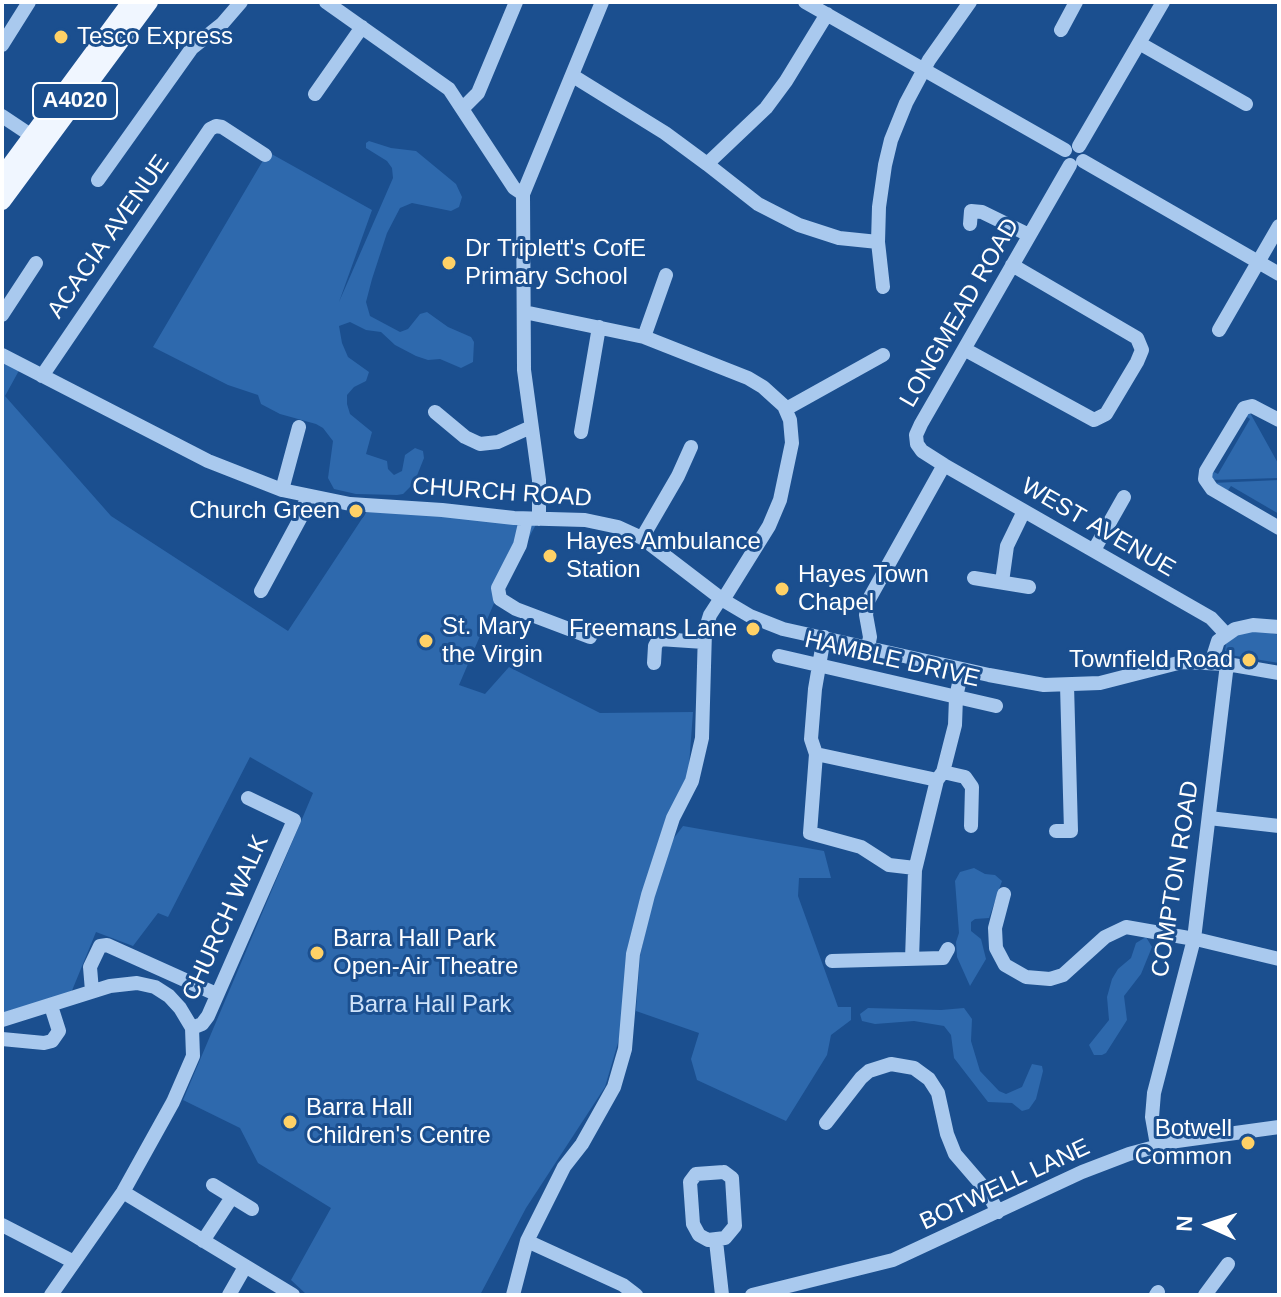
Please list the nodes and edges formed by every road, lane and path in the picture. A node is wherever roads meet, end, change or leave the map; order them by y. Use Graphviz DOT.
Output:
graph roads {
  1 [pos="29,2"];
  2 [pos="131,2"];
  3 [pos="149,2"];
  4 [pos="241,2"];
  5 [pos="326,2"];
  6 [pos="516,2"];
  7 [pos="602,2"];
  8 [pos="805,2"];
  9 [pos="970,2"];
  10 [pos="1076,2"];
  11 [pos="1163,2"];
  12 [pos="827,14"];
  13 [pos="362,27"];
  14 [pos="1061,30"];
  15 [pos="1139,43"];
  16 [pos="2,45"];
  17 [pos="923,69"];
  18 [pos="573,76"];
  19 [pos="315,94"];
  20 [pos="1246,104"];
  21 [pos="463,108"];
  22 [pos="2,116"];
  23 [pos="32,136"];
  24 [pos="1072,148"];
  25 [pos="265,155"];
  26 [pos="1076,163"];
  27 [pos="707,164"];
  28 [pos="2,177"];
  29 [pos="98,180"];
  30 [pos="523,194"];
  31 [pos="2,201"];
  32 [pos="970,224"];
  33 [pos="1279,226"];
  34 [pos="1029,235"];
  35 [pos="878,242"];
  36 [pos="1258,262"];
  37 [pos="36,263"];
  38 [pos="1012,265"];
  39 [pos="1279,274"];
  40 [pos="666,275"];
  41 [pos="883,287"];
  42 [pos="524,312"];
  43 [pos="2,315"];
  44 [pos="599,327"];
  45 [pos="1219,330"];
  46 [pos="644,337"];
  47 [pos="964,349"];
  48 [pos="2,355"];
  49 [pos="883,355"];
  50 [pos="42,376"];
  51 [pos="786,409"];
  52 [pos="445,414"];
  53 [pos="1279,420"];
  54 [pos="299,427"];
  55 [pos="531,427"];
  56 [pos="581,432"];
  57 [pos="691,447"];
  58 [pos="944,465"];
  59 [pos="282,490"];
  60 [pos="307,496"];
  61 [pos="1124,497"];
  62 [pos="1024,511"];
  63 [pos="532,519"];
  64 [pos="1279,528"];
  65 [pos="642,538"];
  66 [pos="1094,550"];
  67 [pos="974,578"];
  68 [pos="1002,582"];
  69 [pos="1029,587"];
  70 [pos="261,591"];
  71 [pos="722,599"];
  72 [pos="1279,627"];
  73 [pos="1226,634"];
  74 [pos="590,637"];
  75 [pos="824,637"];
  76 [pos="704,642"];
  77 [pos="868,647"];
  78 [pos="779,656"];
  79 [pos="654,663"];
  80 [pos="1211,663"];
  81 [pos="1227,664"];
  82 [pos="818,666"];
  83 [pos="962,670"];
  84 [pos="1279,673"];
  85 [pos="1067,685"];
  86 [pos="956,697"];
  87 [pos="996,706"];
  88 [pos="816,754"];
  89 [pos="940,776"];
  90 [pos="248,798"];
  91 [pos="1209,818"];
  92 [pos="971,826"];
  93 [pos="1279,826"];
  94 [pos="1056,831"];
  95 [pos="915,868"];
  96 [pos="1004,894"];
  97 [pos="1194,939"];
  98 [pos="948,949"];
  99 [pos="912,959"];
  100 [pos="1279,959"];
  101 [pos="832,961"];
  102 [pos="92,991"];
  103 [pos="216,994"];
  104 [pos="51,1006"];
  105 [pos="2,1020"];
  106 [pos="192,1028"];
  107 [pos="2,1039"];
  108 [pos="826,1123"];
  109 [pos="1279,1127"];
  110 [pos="1157,1145"];
  111 [pos="213,1185"];
  112 [pos="123,1192"];
  113 [pos="232,1197"];
  114 [pos="252,1209"];
  115 [pos="998,1212"];
  116 [pos="2,1225"];
  117 [pos="203,1241"];
  118 [pos="527,1241"];
  119 [pos="716,1241"];
  120 [pos="74,1262"];
  121 [pos="1228,1264"];
  122 [pos="245,1267"];
  123 [pos="516,1292"];
  124 [pos="51,1295"];
  125 [pos="229,1295"];
  126 [pos="293,1295"];
  127 [pos="636,1295"];
  128 [pos="722,1295"];
  129 [pos="752,1295"];
  130 [pos="1205,1295"];
  1 -- 16 [label="street"];
  2 -- 23 [label="main road, A4020"];
  3 -- 31 [label="main road, A4020"];
  4 -- 29 [label="street"];
  5 -- 13 [label="street"];
  6 -- 21 [label="street"];
  7 -- 18 [label="street"];
  8 -- 12 [label="street"];
  9 -- 17 [label="street"];
  10 -- 14 [label="street"];
  11 -- 15 [label="street"];
  12 -- 17 [label="street"];
  12 -- 27 [label="street"];
  13 -- 19 [label="street"];
  13 -- 21 [label="street"];
  15 -- 20 [label="street"];
  15 -- 24 [label="street"];
  17 -- 24 [label="street"];
  17 -- 35 [label="street"];
  18 -- 27 [label="street"];
  18 -- 30 [label="street"];
  21 -- 30 [label="street"];
  22 -- 23 [label="street"];
  23 -- 28 [label="main road, A4020"];
  24 -- 26 [label="street"];
  25 -- 50 [label="street, ACACIA AVENUE"];
  26 -- 34 [label="street, LONGMEAD ROAD"];
  26 -- 36 [label="street"];
  27 -- 35 [label="street"];
  30 -- 42 [label="street"];
  32 -- 34 [label="street"];
  33 -- 36 [label="street"];
  34 -- 38 [label="street, LONGMEAD ROAD"];
  35 -- 41 [label="street"];
  36 -- 39 [label="street"];
  36 -- 45 [label="street"];
  37 -- 43 [label="street"];
  38 -- 47 [label="street, LONGMEAD ROAD"];
  38 -- 47 [label="street"];
  40 -- 46 [label="street"];
  42 -- 44 [label="street"];
  42 -- 55 [label="street"];
  44 -- 46 [label="street"];
  44 -- 56 [label="street"];
  46 -- 51 [label="street"];
  47 -- 58 [label="street, LONGMEAD ROAD"];
  48 -- 50 [label="street, CHURCH ROAD"];
  49 -- 51 [label="street"];
  50 -- 59 [label="street, CHURCH ROAD"];
  51 -- 71 [label="street"];
  52 -- 55 [label="street"];
  53 -- 64 [label="street"];
  54 -- 59 [label="street"];
  55 -- 63 [label="street"];
  57 -- 65 [label="street"];
  58 -- 62 [label="street, WEST AVENUE"];
  58 -- 77 [label="street"];
  59 -- 60 [label="street, CHURCH ROAD"];
  60 -- 63 [label="street, CHURCH ROAD"];
  60 -- 70 [label="street"];
  61 -- 66 [label="street"];
  62 -- 66 [label="street, WEST AVENUE"];
  62 -- 68 [label="street"];
  63 -- 65 [label="street, CHURCH ROAD"];
  63 -- 74 [label="street"];
  65 -- 71 [label="street, CHURCH ROAD"];
  66 -- 73 [label="street, WEST AVENUE"];
  67 -- 68 [label="street"];
  68 -- 69 [label="street"];
  71 -- 75 [label="street, CHURCH ROAD"];
  71 -- 76 [label="street"];
  72 -- 73 [label="street"];
  73 -- 80 [label="street"];
  75 -- 77 [label="street, CHURCH ROAD"];
  75 -- 82 [label="street"];
  76 -- 79 [label="street"];
  76 -- 118 [label="street"];
  77 -- 83 [label="street, CHURCH ROAD"];
  78 -- 82 [label="street, HAMBLE DRIVE"];
  80 -- 81 [label="street, CHURCH ROAD"];
  80 -- 85 [label="street, CHURCH ROAD"];
  81 -- 84 [label="street, CHURCH ROAD"];
  81 -- 91 [label="street, COMPTON ROAD"];
  82 -- 86 [label="street, HAMBLE DRIVE"];
  82 -- 88 [label="street"];
  83 -- 85 [label="street, CHURCH ROAD"];
  83 -- 86 [label="street"];
  85 -- 94 [label="street"];
  86 -- 87 [label="street, HAMBLE DRIVE"];
  86 -- 89 [label="street"];
  88 -- 89 [label="street"];
  88 -- 95 [label="street"];
  89 -- 92 [label="street"];
  89 -- 95 [label="street"];
  90 -- 103 [label="street, CHURCH WALK"];
  91 -- 93 [label="street"];
  91 -- 97 [label="street, COMPTON ROAD"];
  95 -- 99 [label="street"];
  96 -- 97 [label="street"];
  97 -- 100 [label="street"];
  97 -- 110 [label="street, COMPTON ROAD"];
  98 -- 99 [label="street"];
  99 -- 101 [label="street"];
  102 -- 103 [label="street"];
  102 -- 104 [label="street"];
  102 -- 106 [label="street"];
  103 -- 106 [label="street, CHURCH WALK"];
  104 -- 105 [label="street"];
  104 -- 107 [label="street"];
  106 -- 112 [label="street"];
  108 -- 115 [label="street"];
  109 -- 110 [label="street, BOTWELL LANE"];
  110 -- 115 [label="street, BOTWELL LANE"];
  111 -- 113 [label="street"];
  112 -- 117 [label="street"];
  112 -- 120 [label="street"];
  113 -- 114 [label="street"];
  113 -- 117 [label="street"];
  115 -- 129 [label="street, BOTWELL LANE"];
  116 -- 120 [label="street"];
  117 -- 122 [label="street"];
  118 -- 123 [label="street"];
  118 -- 127 [label="street"];
  119 -- 119 [label="street"];
  119 -- 128 [label="street"];
  120 -- 124 [label="street"];
  121 -- 130 [label="street"];
  122 -- 125 [label="street"];
  122 -- 126 [label="street"];
}
